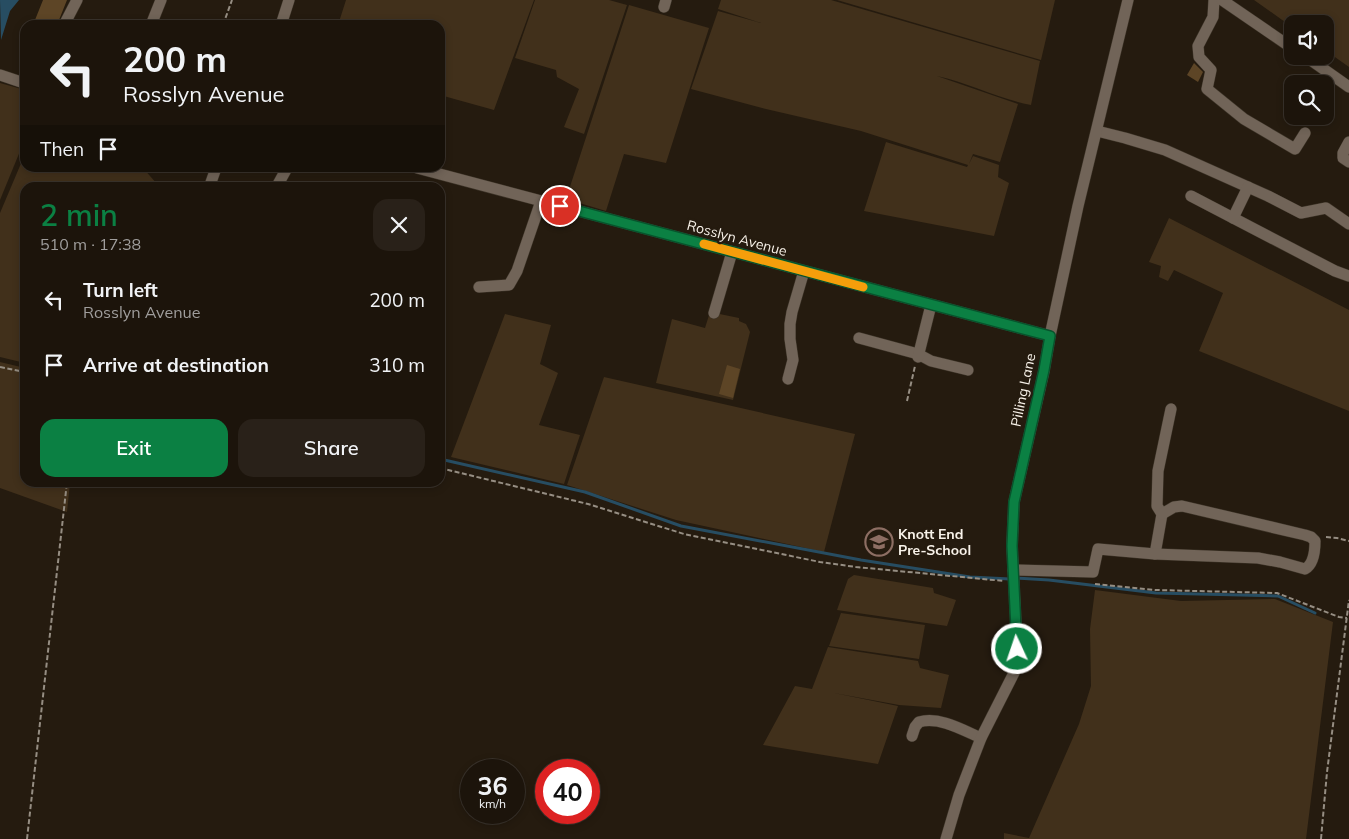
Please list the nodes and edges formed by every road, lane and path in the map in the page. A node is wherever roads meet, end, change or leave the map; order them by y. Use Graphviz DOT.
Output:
graph roads {
  1 [pos="77,0"];
  2 [pos="161,0"];
  3 [pos="232,0"];
  4 [pos="289,0"];
  5 [pos="1128,0"];
  6 [pos="1214,0"];
  7 [pos="1222,0"];
  8 [pos="67,20"];
  9 [pos="153,20"];
  10 [pos="225,20"];
  11 [pos="283,20"];
  12 [pos="1284,43"];
  13 [pos="1318,65"];
  14 [pos="0,76"];
  15 [pos="20,82"];
  16 [pos="1349,87"];
  17 [pos="1097,131"];
  18 [pos="1305,133"];
  19 [pos="1349,142"];
  20 [pos="1349,162"];
  21 [pos="432,172"];
  22 [pos="1248,187"];
  23 [pos="1191,196"];
  24 [pos="541,201"];
  25 [pos="1233,218"];
  26 [pos="1349,224"];
  27 [pos="732,252"];
  28 [pos="804,271"];
  29 [pos="1349,276"];
  30 [pos="479,287"];
  31 [pos="931,305"];
  32 [pos="714,313"];
  33 [pos="1050,336"];
  34 [pos="859,338"];
  35 [pos="918,355"];
  36 [pos="0,367"];
  37 [pos="968,370"];
  38 [pos="20,371"];
  39 [pos="788,379"];
  40 [pos="907,402"];
  41 [pos="1171,409"];
  42 [pos="445,469"];
  43 [pos="66,487"];
  44 [pos="1162,514"];
  45 [pos="1311,538"];
  46 [pos="1349,541"];
  47 [pos="1155,554"];
  48 [pos="1013,576"];
  49 [pos="996,580"];
  50 [pos="1155,590"];
  51 [pos="1349,600"];
  52 [pos="1347,618"];
  53 [pos="912,736"];
  54 [pos="981,738"];
  55 [pos="27,839"];
  56 [pos="946,839"];
  57 [pos="1321,839"];
  1 -- 8 [label="street"];
  2 -- 9 [label="street"];
  3 -- 10 [label="path"];
  4 -- 11 [label="street"];
  5 -- 17 [label="street, Pilling Lane"];
  6 -- 18 [label="street"];
  7 -- 12 [label="street"];
  13 -- 16 [label="street"];
  14 -- 15 [label="street"];
  17 -- 22 [label="street"];
  17 -- 33 [label="street, Pilling Lane"];
  19 -- 20 [label="street"];
  21 -- 24 [label="street, Rosslyn Avenue"];
  22 -- 25 [label="street"];
  22 -- 26 [label="street"];
  23 -- 25 [label="street"];
  24 -- 27 [label="street, Rosslyn Avenue"];
  24 -- 30 [label="street"];
  25 -- 29 [label="street"];
  27 -- 28 [label="street, Rosslyn Avenue"];
  27 -- 32 [label="street"];
  28 -- 31 [label="street, Rosslyn Avenue"];
  28 -- 39 [label="street"];
  31 -- 33 [label="street, Rosslyn Avenue"];
  31 -- 35 [label="street"];
  33 -- 48 [label="street, Pilling Lane"];
  34 -- 35 [label="street"];
  35 -- 37 [label="street"];
  35 -- 40 [label="path"];
  36 -- 38 [label="path"];
  41 -- 44 [label="street"];
  42 -- 49 [label="path"];
  43 -- 55 [label="path"];
  44 -- 45 [label="street"];
  44 -- 47 [label="street"];
  45 -- 46 [label="path"];
  45 -- 47 [label="street"];
  47 -- 48 [label="street"];
  48 -- 54 [label="street, Pilling Lane"];
  50 -- 52 [label="path"];
  51 -- 52 [label="path"];
  52 -- 57 [label="path"];
  53 -- 54 [label="street"];
  54 -- 56 [label="street, Pilling Lane"];
}
